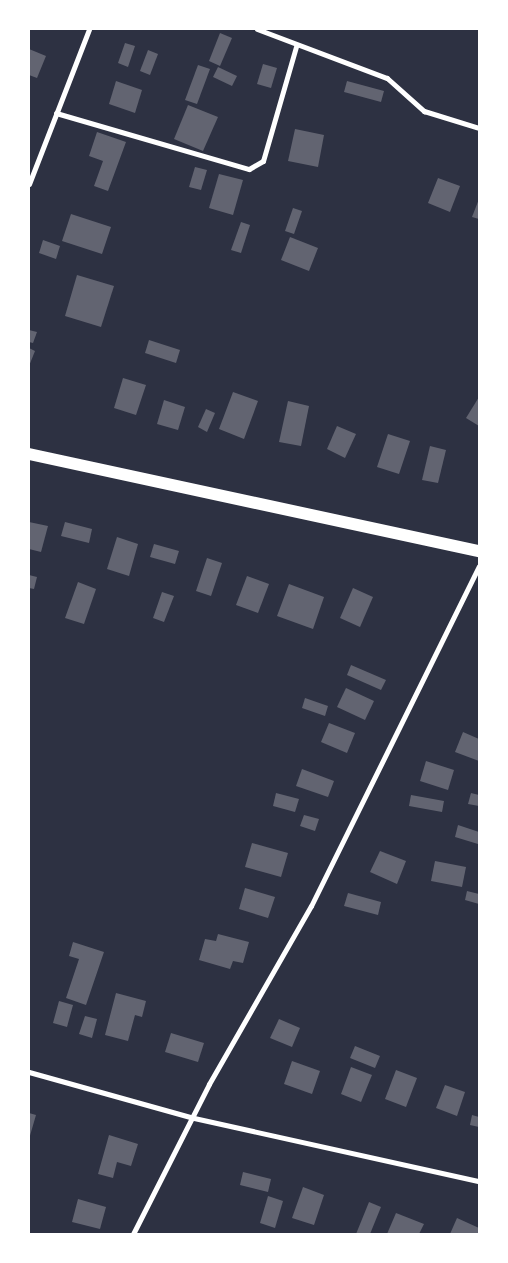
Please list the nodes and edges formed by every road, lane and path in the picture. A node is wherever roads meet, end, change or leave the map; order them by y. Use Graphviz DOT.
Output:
graph roads {
  1 [pos="89,29"];
  2 [pos="257,29"];
  3 [pos="296,47"];
  4 [pos="56,113"];
  5 [pos="479,128"];
  6 [pos="29,184"];
  7 [pos="29,454"];
  8 [pos="479,551"];
  9 [pos="479,566"];
  10 [pos="29,1072"];
  11 [pos="194,1118"];
  12 [pos="479,1181"];
  13 [pos="133,1234"];
  1 -- 4 [label="street"];
  2 -- 3 [label="street"];
  3 -- 4 [label="street"];
  3 -- 5 [label="street"];
  4 -- 6 [label="street"];
  7 -- 8 [label="main road"];
  9 -- 11 [label="street"];
  10 -- 11 [label="street"];
  11 -- 12 [label="street"];
  11 -- 13 [label="street"];
}
